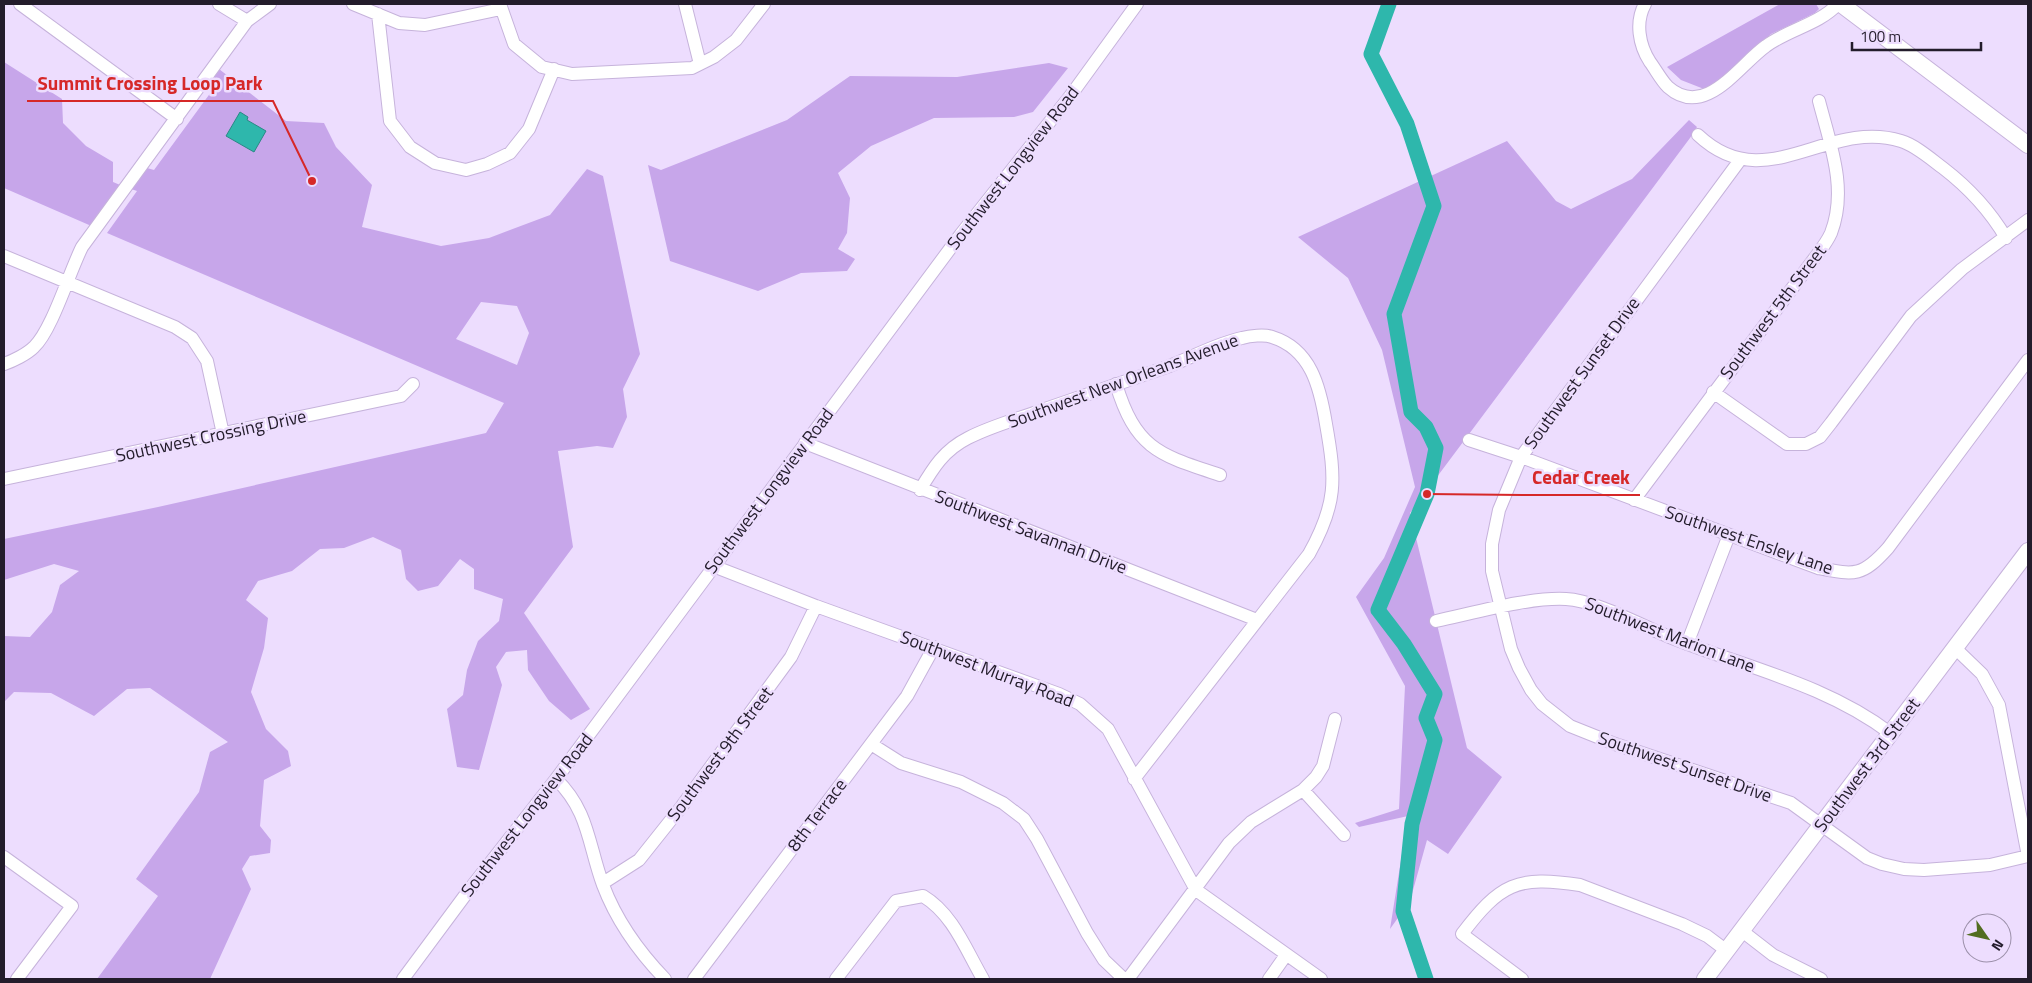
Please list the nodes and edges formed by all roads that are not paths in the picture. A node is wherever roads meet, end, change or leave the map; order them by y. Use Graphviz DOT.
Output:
graph roads {
  1 [pos="20,4"];
  2 [pos="219,4"];
  3 [pos="270,4"];
  4 [pos="353,4"];
  5 [pos="685,4"];
  6 [pos="764,4"];
  7 [pos="1137,4"];
  8 [pos="1644,4"];
  9 [pos="1839,4"];
  10 [pos="501,6"];
  11 [pos="378,14"];
  12 [pos="246,21"];
  13 [pos="700,64"];
  14 [pos="554,69"];
  15 [pos="1819,101"];
  16 [pos="177,119"];
  17 [pos="1698,135"];
  18 [pos="1830,143"];
  19 [pos="2028,144"];
  20 [pos="1740,160"];
  21 [pos="2028,220"];
  22 [pos="2006,238"];
  23 [pos="4,256"];
  24 [pos="66,282"];
  25 [pos="2028,360"];
  26 [pos="4,364"];
  27 [pos="413,384"];
  28 [pos="1116,384"];
  29 [pos="1713,392"];
  30 [pos="223,434"];
  31 [pos="1469,440"];
  32 [pos="805,443"];
  33 [pos="1521,457"];
  34 [pos="1220,475"];
  35 [pos="4,479"];
  36 [pos="920,490"];
  37 [pos="1634,500"];
  38 [pos="1729,536"];
  39 [pos="2028,551"];
  40 [pos="713,566"];
  41 [pos="816,606"];
  42 [pos="1500,608"];
  43 [pos="1257,620"];
  44 [pos="1436,621"];
  45 [pos="1687,644"];
  46 [pos="934,647"];
  47 [pos="1955,648"];
  48 [pos="1335,718"];
  49 [pos="1890,733"];
  50 [pos="870,744"];
  51 [pos="556,778"];
  52 [pos="1134,779"];
  53 [pos="1303,790"];
  54 [pos="1822,824"];
  55 [pos="1344,835"];
  56 [pos="2028,856"];
  57 [pos="4,857"];
  58 [pos="603,884"];
  59 [pos="1196,890"];
  60 [pos="1742,932"];
  61 [pos="1727,951"];
  62 [pos="1286,955"];
  63 [pos="16,979"];
  64 [pos="403,979"];
  65 [pos="665,979"];
  66 [pos="694,979"];
  67 [pos="836,979"];
  68 [pos="982,979"];
  69 [pos="1124,979"];
  70 [pos="1128,979"];
  71 [pos="1269,979"];
  72 [pos="1321,979"];
  73 [pos="1522,979"];
  74 [pos="1705,979"];
  75 [pos="1821,979"];
  1 -- 16 [label="street"];
  2 -- 12 [label="street"];
  3 -- 12 [label="street"];
  4 -- 11 [label="street"];
  5 -- 13 [label="street"];
  6 -- 13 [label="street"];
  7 -- 32 [label="street, Southwest Longview Road"];
  8 -- 9 [label="street"];
  9 -- 19 [label="main road"];
  10 -- 11 [label="street"];
  10 -- 14 [label="street"];
  11 -- 14 [label="street"];
  12 -- 16 [label="street"];
  13 -- 14 [label="street"];
  15 -- 18 [label="street, Southwest 5th Street"];
  16 -- 24 [label="street"];
  17 -- 20 [label="street"];
  18 -- 20 [label="street"];
  18 -- 22 [label="street"];
  18 -- 29 [label="street, Southwest 5th Street"];
  20 -- 33 [label="street, Southwest Sunset Drive"];
  21 -- 22 [label="street"];
  22 -- 29 [label="street"];
  23 -- 24 [label="street"];
  24 -- 26 [label="street"];
  24 -- 30 [label="street"];
  25 -- 38 [label="street, Southwest Ensley Lane"];
  27 -- 30 [label="street, Southwest Crossing Drive"];
  28 -- 34 [label="street"];
  28 -- 36 [label="street, Southwest New Orleans Avenue"];
  28 -- 43 [label="street, Southwest New Orleans Avenue"];
  29 -- 37 [label="street, Southwest 5th Street"];
  30 -- 35 [label="street, Southwest Crossing Drive"];
  31 -- 33 [label="street, Southwest Ensley Lane"];
  32 -- 36 [label="street, Southwest Savannah Drive"];
  32 -- 40 [label="street, Southwest Longview Road"];
  33 -- 37 [label="street, Southwest Ensley Lane"];
  33 -- 42 [label="street, Southwest Sunset Drive"];
  36 -- 43 [label="street, Southwest Savannah Drive"];
  37 -- 38 [label="street, Southwest Ensley Lane"];
  38 -- 45 [label="street"];
  39 -- 47 [label="main road, Southwest 3rd Street"];
  40 -- 41 [label="street, Southwest Murray Road"];
  40 -- 51 [label="street, Southwest Longview Road"];
  41 -- 46 [label="street, Southwest Murray Road"];
  41 -- 58 [label="street, Southwest 9th Street"];
  42 -- 44 [label="street, Southwest Marion Lane"];
  42 -- 45 [label="street, Southwest Marion Lane"];
  42 -- 54 [label="street, Southwest Sunset Drive"];
  43 -- 52 [label="street, Southwest New Orleans Avenue"];
  45 -- 49 [label="street, Southwest Marion Lane"];
  46 -- 50 [label="street, 8th Terrace"];
  46 -- 52 [label="street, Southwest Murray Road"];
  47 -- 49 [label="main road, Southwest 3rd Street"];
  47 -- 56 [label="street"];
  48 -- 53 [label="street"];
  49 -- 54 [label="main road, Southwest 3rd Street"];
  50 -- 66 [label="street, 8th Terrace"];
  50 -- 69 [label="street"];
  51 -- 58 [label="street"];
  51 -- 64 [label="street, Southwest Longview Road"];
  52 -- 59 [label="street, Southwest Murray Road"];
  53 -- 55 [label="street"];
  53 -- 59 [label="street"];
  54 -- 56 [label="street, Southwest Sunset Drive"];
  54 -- 60 [label="main road, Southwest 3rd Street"];
  57 -- 63 [label="street"];
  58 -- 65 [label="street"];
  59 -- 62 [label="street, Southwest Murray Road"];
  59 -- 70 [label="street"];
  60 -- 61 [label="main road, Southwest 3rd Street"];
  60 -- 75 [label="street"];
  61 -- 73 [label="street"];
  61 -- 74 [label="main road, Southwest 3rd Street"];
  62 -- 71 [label="street"];
  62 -- 72 [label="street, Southwest Murray Road"];
  67 -- 68 [label="street"];
}
